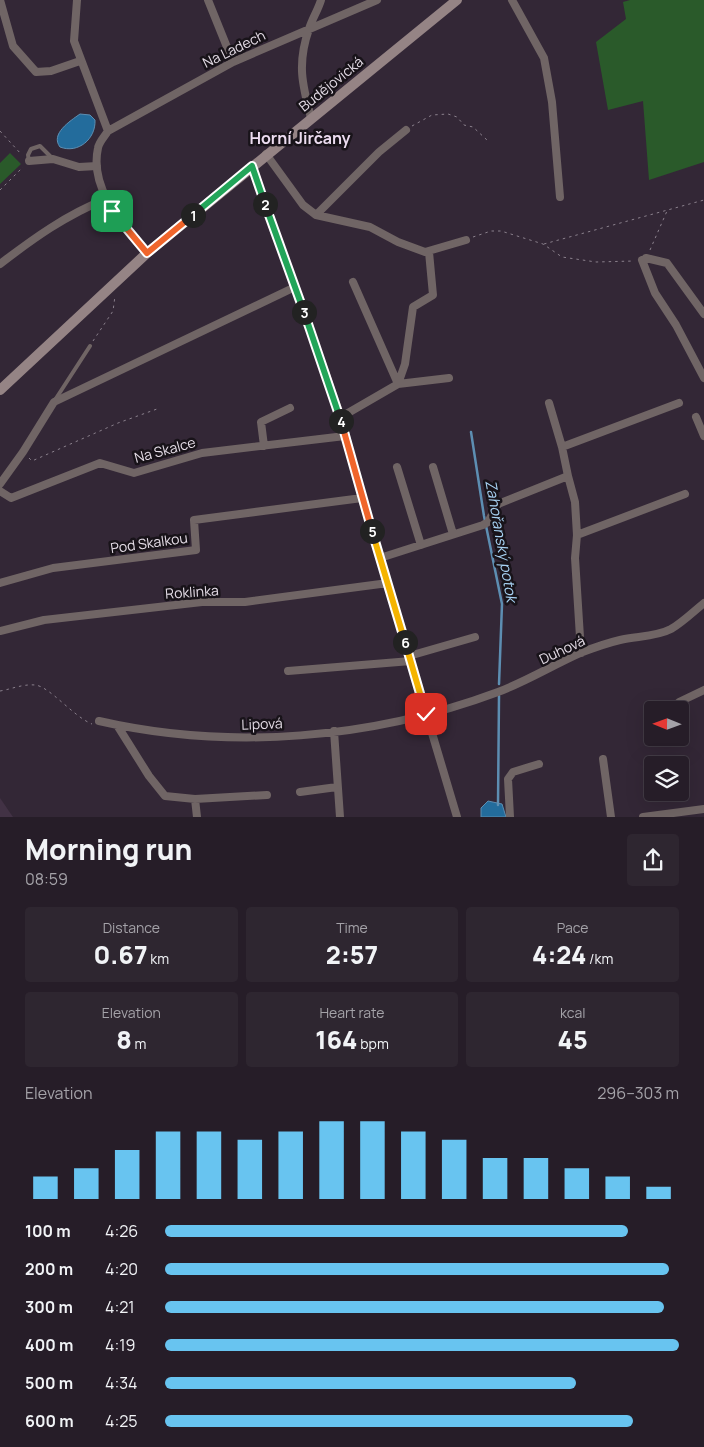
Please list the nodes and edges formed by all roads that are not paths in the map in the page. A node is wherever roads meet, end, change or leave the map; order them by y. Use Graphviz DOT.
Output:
graph roads {
  1 [pos="0,0"];
  2 [pos="77,0"];
  3 [pos="208,0"];
  4 [pos="321,0"];
  5 [pos="376,0"];
  6 [pos="457,0"];
  7 [pos="512,0"];
  8 [pos="309,28"];
  9 [pos="80,61"];
  10 [pos="233,62"];
  11 [pos="311,118"];
  12 [pos="406,130"];
  13 [pos="108,131"];
  14 [pos="266,154"];
  15 [pos="53,159"];
  16 [pos="29,161"];
  17 [pos="97,166"];
  18 [pos="252,166"];
  19 [pos="560,197"];
  20 [pos="106,199"];
  21 [pos="316,215"];
  22 [pos="466,240"];
  23 [pos="429,252"];
  24 [pos="147,253"];
  25 [pos="0,264"];
  26 [pos="353,282"];
  27 [pos="295,287"];
  28 [pos="704,314"];
  29 [pos="90,346"];
  30 [pos="449,378"];
  31 [pos="704,378"];
  32 [pos="398,384"];
  33 [pos="0,390"];
  34 [pos="54,402"];
  35 [pos="549,403"];
  36 [pos="679,403"];
  37 [pos="290,408"];
  38 [pos="341,417"];
  39 [pos="696,417"];
  40 [pos="345,436"];
  41 [pos="704,436"];
  42 [pos="264,446"];
  43 [pos="562,447"];
  44 [pos="397,467"];
  45 [pos="433,467"];
  46 [pos="568,476"];
  47 [pos="0,484"];
  48 [pos="0,490"];
  49 [pos="685,494"];
  50 [pos="362,498"];
  51 [pos="453,534"];
  52 [pos="577,535"];
  53 [pos="421,545"];
  54 [pos="380,558"];
  55 [pos="0,583"];
  56 [pos="388,583"];
  57 [pos="704,602"];
  58 [pos="0,631"];
  59 [pos="475,637"];
  60 [pos="581,653"];
  61 [pos="410,659"];
  62 [pos="288,671"];
  63 [pos="704,690"];
  64 [pos="681,701"];
  65 [pos="426,714"];
  66 [pos="98,723"];
  67 [pos="117,725"];
  68 [pos="334,731"];
  69 [pos="603,759"];
  70 [pos="539,764"];
  71 [pos="337,787"];
  72 [pos="300,792"];
  73 [pos="267,795"];
  74 [pos="195,799"];
  75 [pos="704,809"];
  76 [pos="658,816"];
  77 [pos="197,817"];
  78 [pos="340,817"];
  79 [pos="457,817"];
  80 [pos="510,817"];
  81 [pos="611,817"];
  82 [pos="643,817"];
  1 -- 9 [label="street"];
  2 -- 9 [label="street"];
  3 -- 10 [label="street"];
  4 -- 8 [label="street"];
  5 -- 8 [label="street, Na Ladech"];
  6 -- 11 [label="main road, Budějovická"];
  7 -- 19 [label="street"];
  8 -- 10 [label="street, Na Ladech"];
  8 -- 11 [label="street"];
  9 -- 13 [label="street"];
  10 -- 13 [label="street, Na Ladech"];
  11 -- 14 [label="main road, Budějovická"];
  12 -- 21 [label="street"];
  13 -- 17 [label="street"];
  14 -- 18 [label="main road, Budějovická"];
  14 -- 21 [label="street"];
  15 -- 16 [label="street"];
  15 -- 16 [label="lane"];
  15 -- 17 [label="street"];
  17 -- 20 [label="street"];
  18 -- 24 [label="main road, Budějovická"];
  18 -- 27 [label="street"];
  20 -- 24 [label="street"];
  20 -- 25 [label="street"];
  21 -- 23 [label="street"];
  22 -- 23 [label="street"];
  23 -- 32 [label="street"];
  24 -- 33 [label="main road, Budějovická"];
  26 -- 32 [label="street"];
  27 -- 34 [label="street"];
  27 -- 38 [label="street"];
  28 -- 31 [label="street"];
  29 -- 34 [label="lane"];
  30 -- 32 [label="street"];
  32 -- 38 [label="street"];
  34 -- 47 [label="street"];
  35 -- 43 [label="street"];
  36 -- 43 [label="street"];
  37 -- 42 [label="street"];
  38 -- 40 [label="street"];
  39 -- 41 [label="street"];
  40 -- 42 [label="street, Na Skalce"];
  40 -- 50 [label="street"];
  42 -- 48 [label="street, Na Skalce"];
  43 -- 46 [label="street"];
  44 -- 53 [label="street"];
  45 -- 51 [label="street"];
  46 -- 51 [label="street"];
  46 -- 52 [label="street"];
  49 -- 52 [label="street"];
  50 -- 54 [label="street"];
  50 -- 55 [label="street, Pod Skalkou"];
  51 -- 53 [label="street"];
  52 -- 60 [label="street"];
  53 -- 54 [label="street"];
  54 -- 56 [label="street"];
  56 -- 58 [label="street, Roklinka"];
  56 -- 61 [label="street"];
  57 -- 60 [label="street, Duhová"];
  59 -- 61 [label="street"];
  60 -- 65 [label="street, Duhová"];
  61 -- 62 [label="street"];
  61 -- 65 [label="street"];
  63 -- 64 [label="street"];
  65 -- 68 [label="street, Lipová"];
  65 -- 79 [label="street"];
  66 -- 67 [label="street, Lipová"];
  67 -- 68 [label="street, Lipová"];
  67 -- 74 [label="street"];
  68 -- 71 [label="street"];
  69 -- 81 [label="street"];
  70 -- 80 [label="street"];
  71 -- 72 [label="street"];
  71 -- 78 [label="street"];
  73 -- 74 [label="street"];
  74 -- 77 [label="street"];
  75 -- 76 [label="street"];
  76 -- 82 [label="street"];
}
